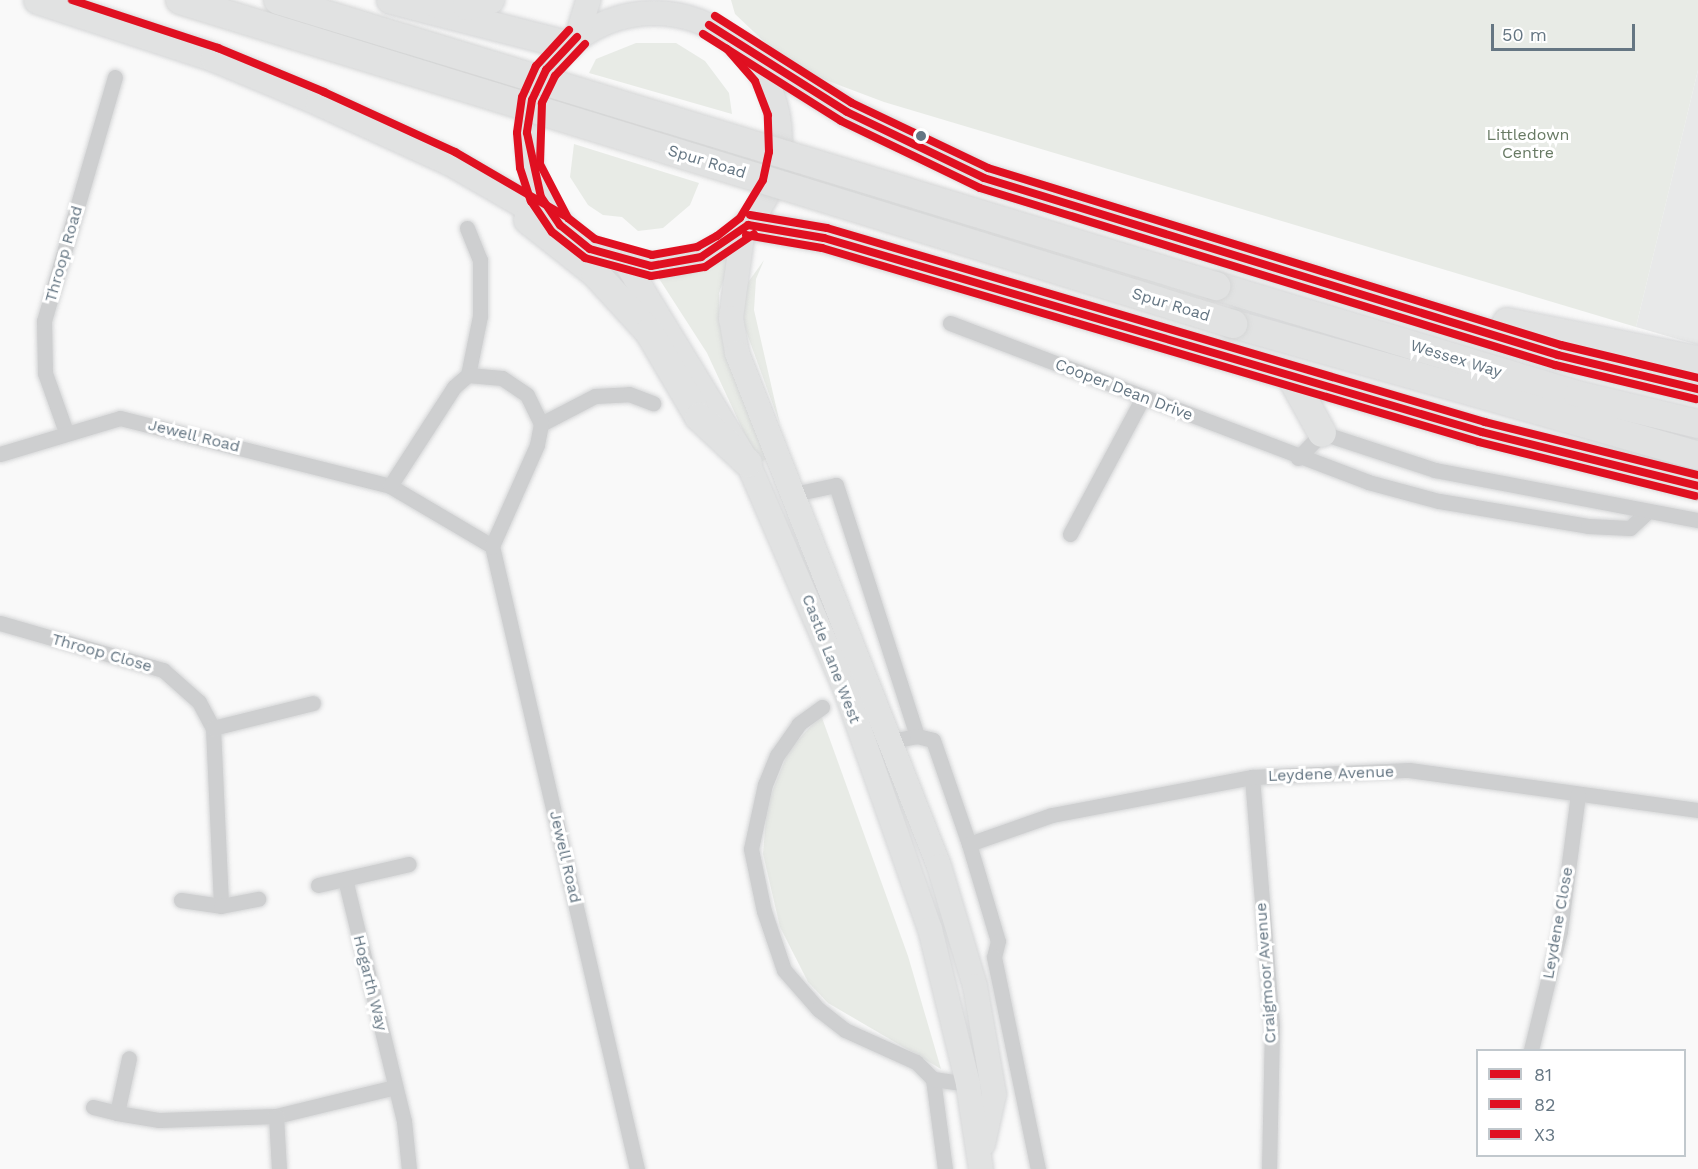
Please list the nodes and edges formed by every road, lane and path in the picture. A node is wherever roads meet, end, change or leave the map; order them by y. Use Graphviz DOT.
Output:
graph roads {
  1 [pos="38,0"];
  2 [pos="180,0"];
  3 [pos="278,0"];
  4 [pos="392,0"];
  5 [pos="490,0"];
  6 [pos="588,0"];
  7 [pos="698,0"];
  8 [pos="709,25"];
  9 [pos="572,41"];
  10 [pos="739,45"];
  11 [pos="115,77"];
  12 [pos="468,172"];
  13 [pos="560,225"];
  14 [pos="745,227"];
  15 [pos="467,228"];
  16 [pos="1231,255"];
  17 [pos="626,263"];
  18 [pos="1216,286"];
  19 [pos="950,323"];
  20 [pos="1233,324"];
  21 [pos="1698,360"];
  22 [pos="468,375"];
  23 [pos="1290,375"];
  24 [pos="1698,388"];
  25 [pos="1143,397"];
  26 [pos="653,403"];
  27 [pos="541,424"];
  28 [pos="1698,424"];
  29 [pos="66,432"];
  30 [pos="1322,433"];
  31 [pos="0,454"];
  32 [pos="1698,456"];
  33 [pos="1298,458"];
  34 [pos="748,463"];
  35 [pos="390,486"];
  36 [pos="1698,486"];
  37 [pos="794,494"];
  38 [pos="1646,513"];
  39 [pos="1698,520"];
  40 [pos="1070,534"];
  41 [pos="492,546"];
  42 [pos="0,623"];
  43 [pos="313,704"];
  44 [pos="822,707"];
  45 [pos="213,728"];
  46 [pos="917,736"];
  47 [pos="891,741"];
  48 [pos="1252,777"];
  49 [pos="1578,794"];
  50 [pos="1698,810"];
  51 [pos="969,844"];
  52 [pos="409,864"];
  53 [pos="345,879"];
  54 [pos="318,885"];
  55 [pos="258,899"];
  56 [pos="181,900"];
  57 [pos="221,906"];
  58 [pos="930,929"];
  59 [pos="994,957"];
  60 [pos="970,966"];
  61 [pos="1531,1049"];
  62 [pos="129,1058"];
  63 [pos="933,1079"];
  64 [pos="968,1084"];
  65 [pos="395,1087"];
  66 [pos="93,1107"];
  67 [pos="117,1113"];
  68 [pos="276,1116"];
  69 [pos="981,1162"];
  70 [pos="279,1169"];
  71 [pos="409,1169"];
  72 [pos="638,1169"];
  73 [pos="945,1169"];
  74 [pos="1038,1169"];
  75 [pos="1269,1169"];
  1 -- 12 [label="highway"];
  2 -- 20 [label="highway, Spur Road, bridge"];
  3 -- 18 [label="highway, Spur Road, bridge"];
  4 -- 5 [label="highway"];
  4 -- 9 [label="highway"];
  6 -- 9 [label="main road"];
  7 -- 8 [label="main road"];
  8 -- 9 [label="main road"];
  8 -- 10 [label="main road"];
  9 -- 13 [label="main road"];
  10 -- 14 [label="main road"];
  10 -- 16 [label="highway"];
  11 -- 29 [label="street, Throop Road"];
  12 -- 13 [label="highway"];
  12 -- 34 [label="highway"];
  13 -- 17 [label="main road"];
  14 -- 17 [label="main road"];
  14 -- 23 [label="highway"];
  14 -- 37 [label="main road, Castle Lane West"];
  15 -- 22 [label="street"];
  16 -- 21 [label="highway"];
  16 -- 24 [label="highway"];
  17 -- 34 [label="main road, Castle Lane West"];
  18 -- 28 [label="highway, Wessex Way"];
  19 -- 25 [label="street, Cooper Dean Drive"];
  20 -- 32 [label="highway, Wessex Way"];
  22 -- 27 [label="street"];
  22 -- 35 [label="street"];
  23 -- 30 [label="highway"];
  23 -- 36 [label="highway"];
  25 -- 33 [label="street, Cooper Dean Drive"];
  25 -- 40 [label="street"];
  26 -- 27 [label="street"];
  27 -- 41 [label="street"];
  29 -- 31 [label="street, Jewell Road"];
  29 -- 35 [label="street, Jewell Road"];
  30 -- 33 [label="street"];
  30 -- 38 [label="street"];
  33 -- 38 [label="street, Cooper Dean Drive"];
  34 -- 58 [label="main road, Castle Lane West"];
  35 -- 41 [label="street, Jewell Road"];
  37 -- 46 [label="street"];
  37 -- 47 [label="main road, Castle Lane West"];
  38 -- 39 [label="street"];
  41 -- 72 [label="street, Jewell Road"];
  42 -- 45 [label="street, Throop Close"];
  43 -- 45 [label="street"];
  44 -- 63 [label="street"];
  45 -- 57 [label="street, Throop Close"];
  46 -- 47 [label="street"];
  46 -- 51 [label="street"];
  47 -- 58 [label="main road"];
  47 -- 60 [label="main road, Castle Lane West"];
  48 -- 49 [label="street, Leydene Avenue"];
  48 -- 51 [label="street, Leydene Avenue"];
  48 -- 75 [label="street, Craigmoor Avenue"];
  49 -- 50 [label="street, Leydene Avenue"];
  49 -- 61 [label="street, Leydene Close"];
  51 -- 59 [label="street"];
  52 -- 53 [label="street"];
  53 -- 54 [label="street"];
  53 -- 65 [label="street, Hogarth Way"];
  55 -- 57 [label="street"];
  56 -- 57 [label="street"];
  58 -- 64 [label="main road, Castle Lane West"];
  59 -- 60 [label="street"];
  59 -- 74 [label="street"];
  60 -- 69 [label="main road, Castle Lane West"];
  62 -- 67 [label="street"];
  63 -- 64 [label="street"];
  63 -- 73 [label="street"];
  64 -- 69 [label="main road, Castle Lane West"];
  65 -- 68 [label="street"];
  65 -- 71 [label="street, Hogarth Way"];
  66 -- 67 [label="street"];
  67 -- 68 [label="street"];
  68 -- 70 [label="street"];
}
